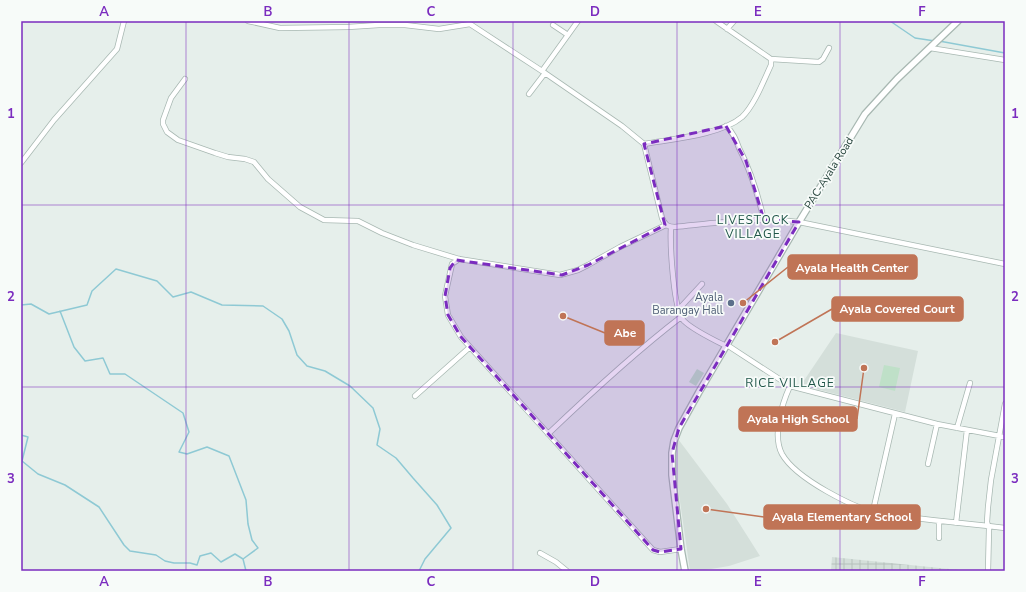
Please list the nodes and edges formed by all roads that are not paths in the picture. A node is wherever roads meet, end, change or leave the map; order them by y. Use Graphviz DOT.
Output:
graph roads {
  1 [pos="124,21"];
  2 [pos="248,21"];
  3 [pos="578,21"];
  4 [pos="716,21"];
  5 [pos="734,21"];
  6 [pos="958,21"];
  7 [pos="552,25"];
  8 [pos="727,29"];
  9 [pos="568,35"];
  10 [pos="932,47"];
  11 [pos="829,48"];
  12 [pos="771,59"];
  13 [pos="1005,60"];
  14 [pos="544,72"];
  15 [pos="185,79"];
  16 [pos="530,94"];
  17 [pos="726,126"];
  18 [pos="644,144"];
  19 [pos="21,163"];
  20 [pos="764,220"];
  21 [pos="799,222"];
  22 [pos="666,225"];
  23 [pos="671,227"];
  24 [pos="459,259"];
  25 [pos="1005,264"];
  26 [pos="702,284"];
  27 [pos="678,310"];
  28 [pos="681,317"];
  29 [pos="727,346"];
  30 [pos="470,347"];
  31 [pos="970,383"];
  32 [pos="790,386"];
  33 [pos="415,396"];
  34 [pos="1005,404"];
  35 [pos="895,414"];
  36 [pos="937,424"];
  37 [pos="957,428"];
  38 [pos="967,430"];
  39 [pos="548,434"];
  40 [pos="999,436"];
  41 [pos="1005,436"];
  42 [pos="928,464"];
  43 [pos="873,512"];
  44 [pos="939,521"];
  45 [pos="956,523"];
  46 [pos="988,526"];
  47 [pos="1005,528"];
  48 [pos="939,538"];
  49 [pos="681,549"];
  50 [pos="540,553"];
  51 [pos="567,571"];
  52 [pos="686,571"];
  53 [pos="988,571"];
  1 -- 19 [label="street"];
  2 -- 14 [label="street"];
  3 -- 9 [label="street"];
  4 -- 8 [label="street"];
  5 -- 8 [label="street"];
  6 -- 10 [label="street, PAC-Ayala Road"];
  7 -- 9 [label="street"];
  8 -- 12 [label="street"];
  9 -- 14 [label="street"];
  10 -- 13 [label="street"];
  10 -- 21 [label="street, PAC-Ayala Road"];
  11 -- 12 [label="street"];
  12 -- 17 [label="street"];
  14 -- 16 [label="street"];
  14 -- 18 [label="street"];
  15 -- 24 [label="street"];
  17 -- 18 [label="street"];
  17 -- 20 [label="street"];
  18 -- 22 [label="street"];
  20 -- 21 [label="street"];
  20 -- 23 [label="street"];
  21 -- 25 [label="street"];
  21 -- 29 [label="street, PAC-Ayala Road"];
  22 -- 23 [label="street"];
  22 -- 24 [label="street"];
  23 -- 27 [label="street"];
  24 -- 30 [label="street"];
  26 -- 27 [label="street"];
  27 -- 28 [label="street"];
  28 -- 29 [label="street"];
  28 -- 39 [label="street"];
  29 -- 32 [label="street"];
  29 -- 49 [label="street, PAC-Ayala Road"];
  30 -- 33 [label="street"];
  30 -- 39 [label="street"];
  31 -- 37 [label="street"];
  32 -- 35 [label="street"];
  32 -- 43 [label="street"];
  34 -- 40 [label="street"];
  35 -- 36 [label="street"];
  35 -- 43 [label="street"];
  36 -- 37 [label="street"];
  36 -- 42 [label="street"];
  37 -- 38 [label="street"];
  38 -- 40 [label="street"];
  38 -- 45 [label="street"];
  39 -- 49 [label="street"];
  40 -- 41 [label="street"];
  40 -- 46 [label="street"];
  43 -- 44 [label="street"];
  44 -- 45 [label="street"];
  44 -- 48 [label="street"];
  45 -- 46 [label="street"];
  46 -- 47 [label="street"];
  46 -- 53 [label="street"];
  49 -- 52 [label="street, PAC-Ayala Road"];
  50 -- 51 [label="street"];
}
